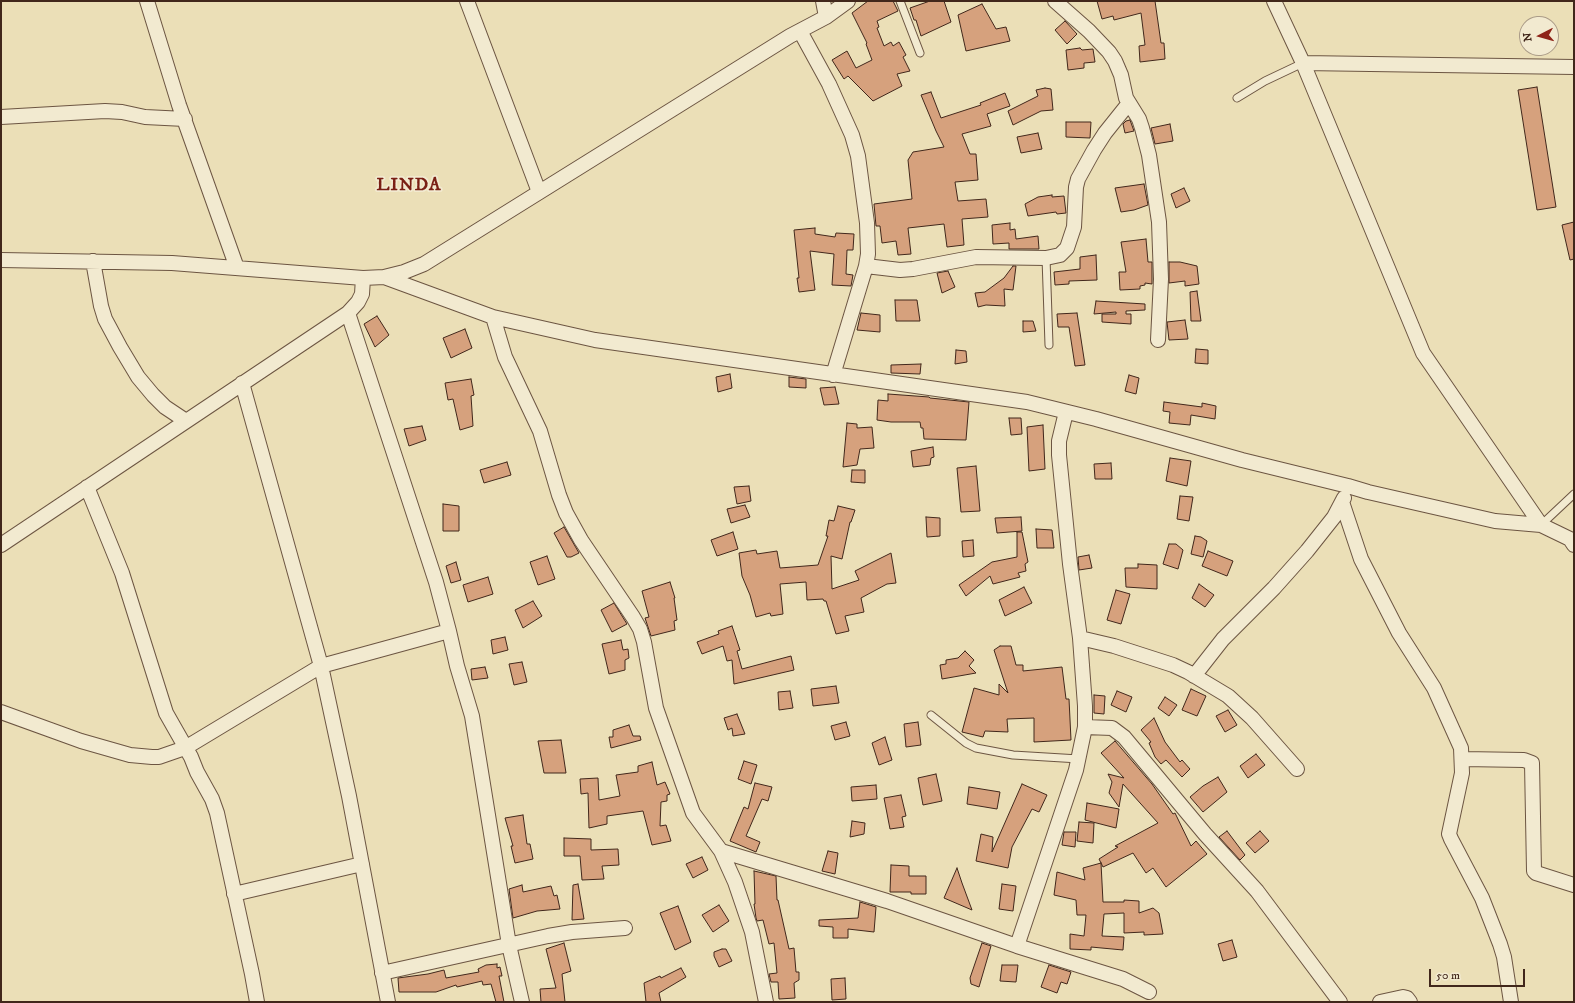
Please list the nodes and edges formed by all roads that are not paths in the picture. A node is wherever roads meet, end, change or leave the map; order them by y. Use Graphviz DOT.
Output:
graph roads {
  1 [pos="146,1"];
  2 [pos="467,1"];
  3 [pos="823,1"];
  4 [pos="848,1"];
  5 [pos="900,1"];
  6 [pos="1055,1"];
  7 [pos="1274,1"];
  8 [pos="826,16"];
  9 [pos="800,31"];
  10 [pos="920,53"];
  11 [pos="1303,63"];
  12 [pos="1574,67"];
  13 [pos="1238,98"];
  14 [pos="1129,103"];
  15 [pos="1,117"];
  16 [pos="185,119"];
  17 [pos="539,192"];
  18 [pos="1046,258"];
  19 [pos="1,260"];
  20 [pos="93,261"];
  21 [pos="866,266"];
  22 [pos="237,268"];
  23 [pos="384,277"];
  24 [pos="363,278"];
  25 [pos="348,313"];
  26 [pos="493,317"];
  27 [pos="1158,340"];
  28 [pos="1049,345"];
  29 [pos="833,375"];
  30 [pos="242,383"];
  31 [pos="1066,412"];
  32 [pos="186,421"];
  33 [pos="1348,486"];
  34 [pos="87,487"];
  35 [pos="1574,494"];
  36 [pos="1342,502"];
  37 [pos="1541,525"];
  38 [pos="1573,541"];
  39 [pos="1,545"];
  40 [pos="449,630"];
  41 [pos="1080,638"];
  42 [pos="321,666"];
  43 [pos="1194,676"];
  44 [pos="1,712"];
  45 [pos="931,715"];
  46 [pos="1085,727"];
  47 [pos="185,748"];
  48 [pos="1079,759"];
  49 [pos="1462,759"];
  50 [pos="1297,769"];
  51 [pos="721,851"];
  52 [pos="362,864"];
  53 [pos="1574,885"];
  54 [pos="234,894"];
  55 [pos="625,928"];
  56 [pos="509,945"];
  57 [pos="1016,946"];
  58 [pos="382,973"];
  59 [pos="1149,992"];
  60 [pos="257,1002"];
  61 [pos="388,1002"];
  62 [pos="522,1002"];
  63 [pos="766,1002"];
  64 [pos="1340,1002"];
  65 [pos="1380,1002"];
  66 [pos="1410,1002"];
  67 [pos="1511,1002"];
  1 -- 16 [label="street"];
  2 -- 17 [label="street"];
  3 -- 8 [label="street"];
  4 -- 8 [label="street"];
  5 -- 10 [label="lane"];
  6 -- 14 [label="street"];
  7 -- 11 [label="street"];
  8 -- 9 [label="street"];
  9 -- 17 [label="street"];
  9 -- 21 [label="street"];
  11 -- 12 [label="street"];
  11 -- 13 [label="lane"];
  11 -- 37 [label="street"];
  14 -- 18 [label="street"];
  14 -- 27 [label="street"];
  15 -- 16 [label="street"];
  16 -- 22 [label="street"];
  17 -- 23 [label="street"];
  18 -- 21 [label="street"];
  18 -- 28 [label="lane"];
  19 -- 20 [label="street"];
  20 -- 22 [label="street"];
  20 -- 32 [label="street"];
  21 -- 29 [label="street"];
  22 -- 24 [label="street"];
  23 -- 24 [label="street"];
  23 -- 26 [label="street"];
  24 -- 25 [label="street"];
  25 -- 30 [label="street"];
  25 -- 40 [label="street"];
  26 -- 29 [label="street"];
  26 -- 51 [label="street"];
  29 -- 31 [label="street"];
  30 -- 32 [label="street"];
  30 -- 42 [label="street"];
  31 -- 33 [label="street"];
  31 -- 41 [label="street"];
  32 -- 34 [label="street"];
  33 -- 36 [label="street"];
  33 -- 37 [label="street"];
  34 -- 39 [label="street"];
  34 -- 47 [label="street"];
  35 -- 37 [label="lane"];
  36 -- 43 [label="street"];
  36 -- 49 [label="street"];
  37 -- 38 [label="street"];
  40 -- 42 [label="street"];
  40 -- 56 [label="street"];
  41 -- 43 [label="street"];
  41 -- 46 [label="street"];
  42 -- 47 [label="street"];
  42 -- 52 [label="street"];
  43 -- 50 [label="street"];
  44 -- 47 [label="street"];
  45 -- 48 [label="lane"];
  46 -- 48 [label="street"];
  46 -- 64 [label="street"];
  47 -- 54 [label="street"];
  48 -- 57 [label="street"];
  49 -- 53 [label="street"];
  49 -- 67 [label="street"];
  51 -- 57 [label="street"];
  51 -- 63 [label="street"];
  52 -- 54 [label="street"];
  52 -- 58 [label="street"];
  54 -- 60 [label="street"];
  55 -- 56 [label="street"];
  56 -- 58 [label="street"];
  56 -- 62 [label="street"];
  57 -- 59 [label="street"];
  58 -- 61 [label="street"];
  65 -- 66 [label="street"];
}
